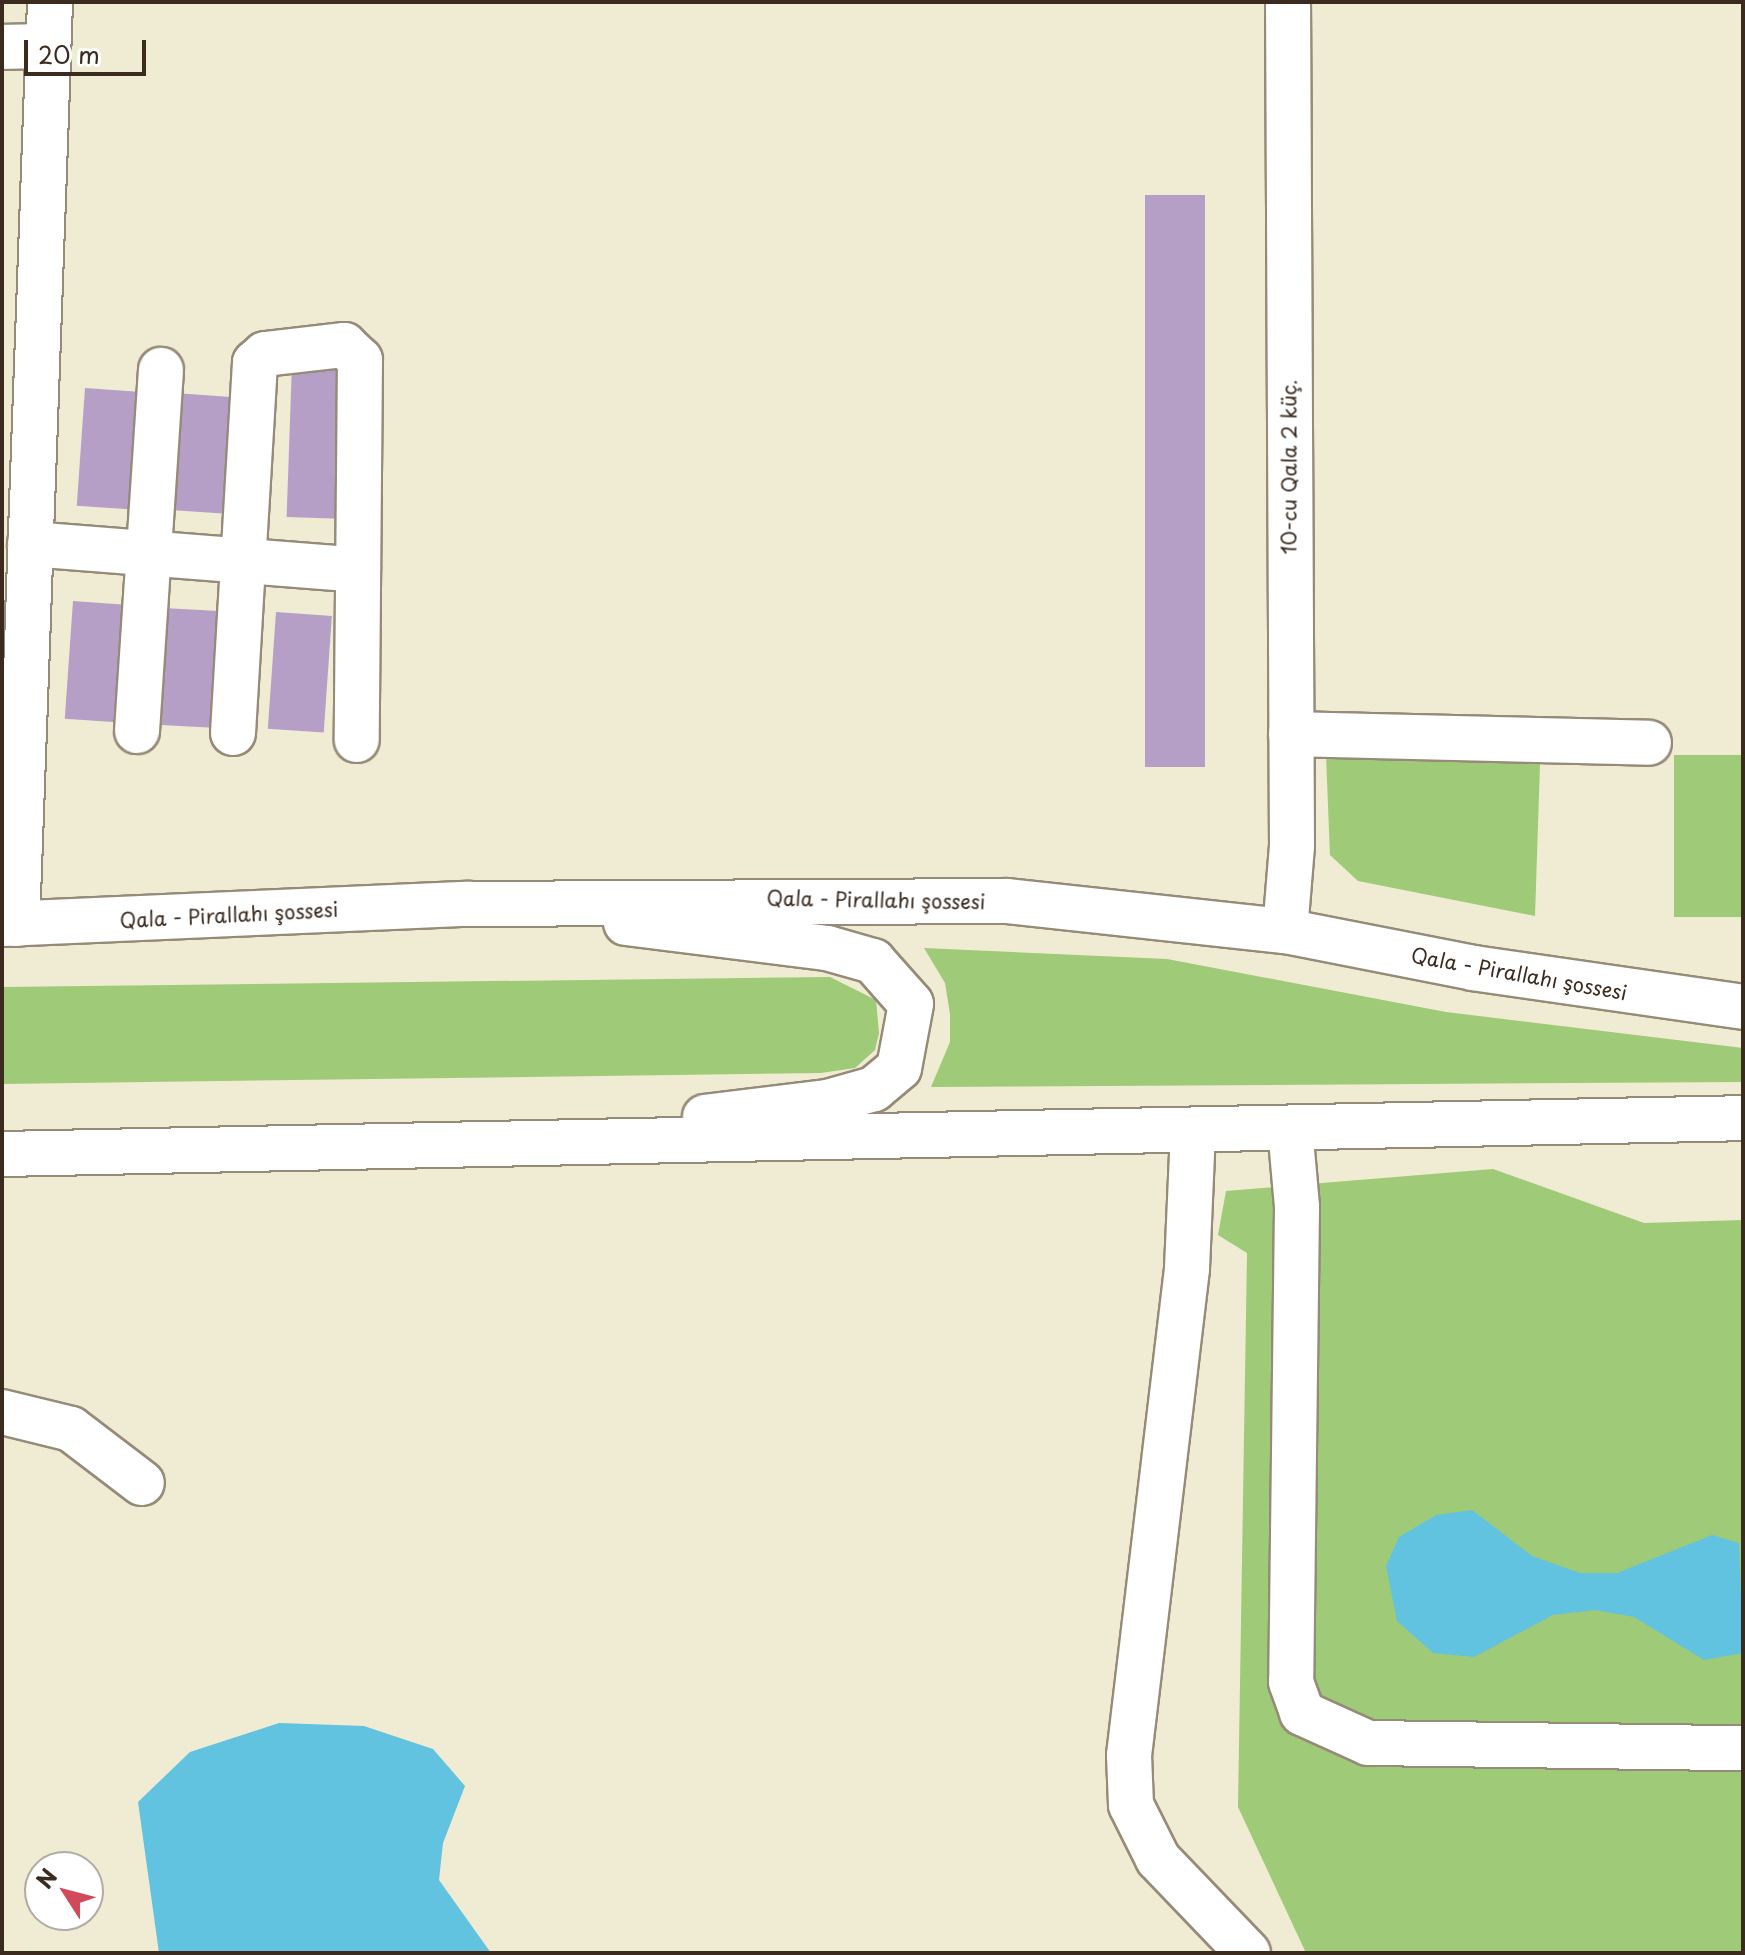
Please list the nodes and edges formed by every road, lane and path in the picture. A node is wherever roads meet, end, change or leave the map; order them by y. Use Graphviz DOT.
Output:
graph roads {
  1 [pos="50,2"];
  2 [pos="1288,2"];
  3 [pos="47,46"];
  4 [pos="2,47"];
  5 [pos="161,370"];
  6 [pos="30,544"];
  7 [pos="146,553"];
  8 [pos="244,561"];
  9 [pos="358,570"];
  10 [pos="137,731"];
  11 [pos="233,733"];
  12 [pos="1291,734"];
  13 [pos="357,740"];
  14 [pos="1649,743"];
  15 [pos="468,904"];
  16 [pos="10,924"];
  17 [pos="1285,931"];
  18 [pos="1743,1007"];
  19 [pos="1743,1118"];
  20 [pos="1290,1128"];
  21 [pos="1193,1131"];
  22 [pos="448,1147"];
  23 [pos="2,1154"];
  24 [pos="2,1412"];
  25 [pos="142,1483"];
  26 [pos="1743,1748"];
  27 [pos="1248,1953"];
  1 -- 3 [label="main road"];
  2 -- 12 [label="main road, 10-cu Qala 2 küç."];
  3 -- 4 [label="main road"];
  3 -- 6 [label="main road"];
  5 -- 7 [label="main road"];
  6 -- 7 [label="main road"];
  6 -- 16 [label="main road"];
  7 -- 8 [label="main road"];
  7 -- 10 [label="main road"];
  8 -- 9 [label="main road"];
  8 -- 9 [label="main road"];
  8 -- 11 [label="main road"];
  9 -- 13 [label="main road"];
  12 -- 14 [label="main road"];
  12 -- 17 [label="main road, 10-cu Qala 2 küç."];
  15 -- 16 [label="main road, Qala - Pirallahı şossesi"];
  15 -- 17 [label="main road, Qala - Pirallahı şossesi"];
  15 -- 22 [label="main road"];
  17 -- 18 [label="main road, Qala - Pirallahı şossesi"];
  19 -- 20 [label="main road"];
  20 -- 21 [label="main road"];
  20 -- 26 [label="main road"];
  21 -- 22 [label="main road"];
  21 -- 27 [label="main road"];
  22 -- 23 [label="main road"];
  24 -- 25 [label="main road"];
}
